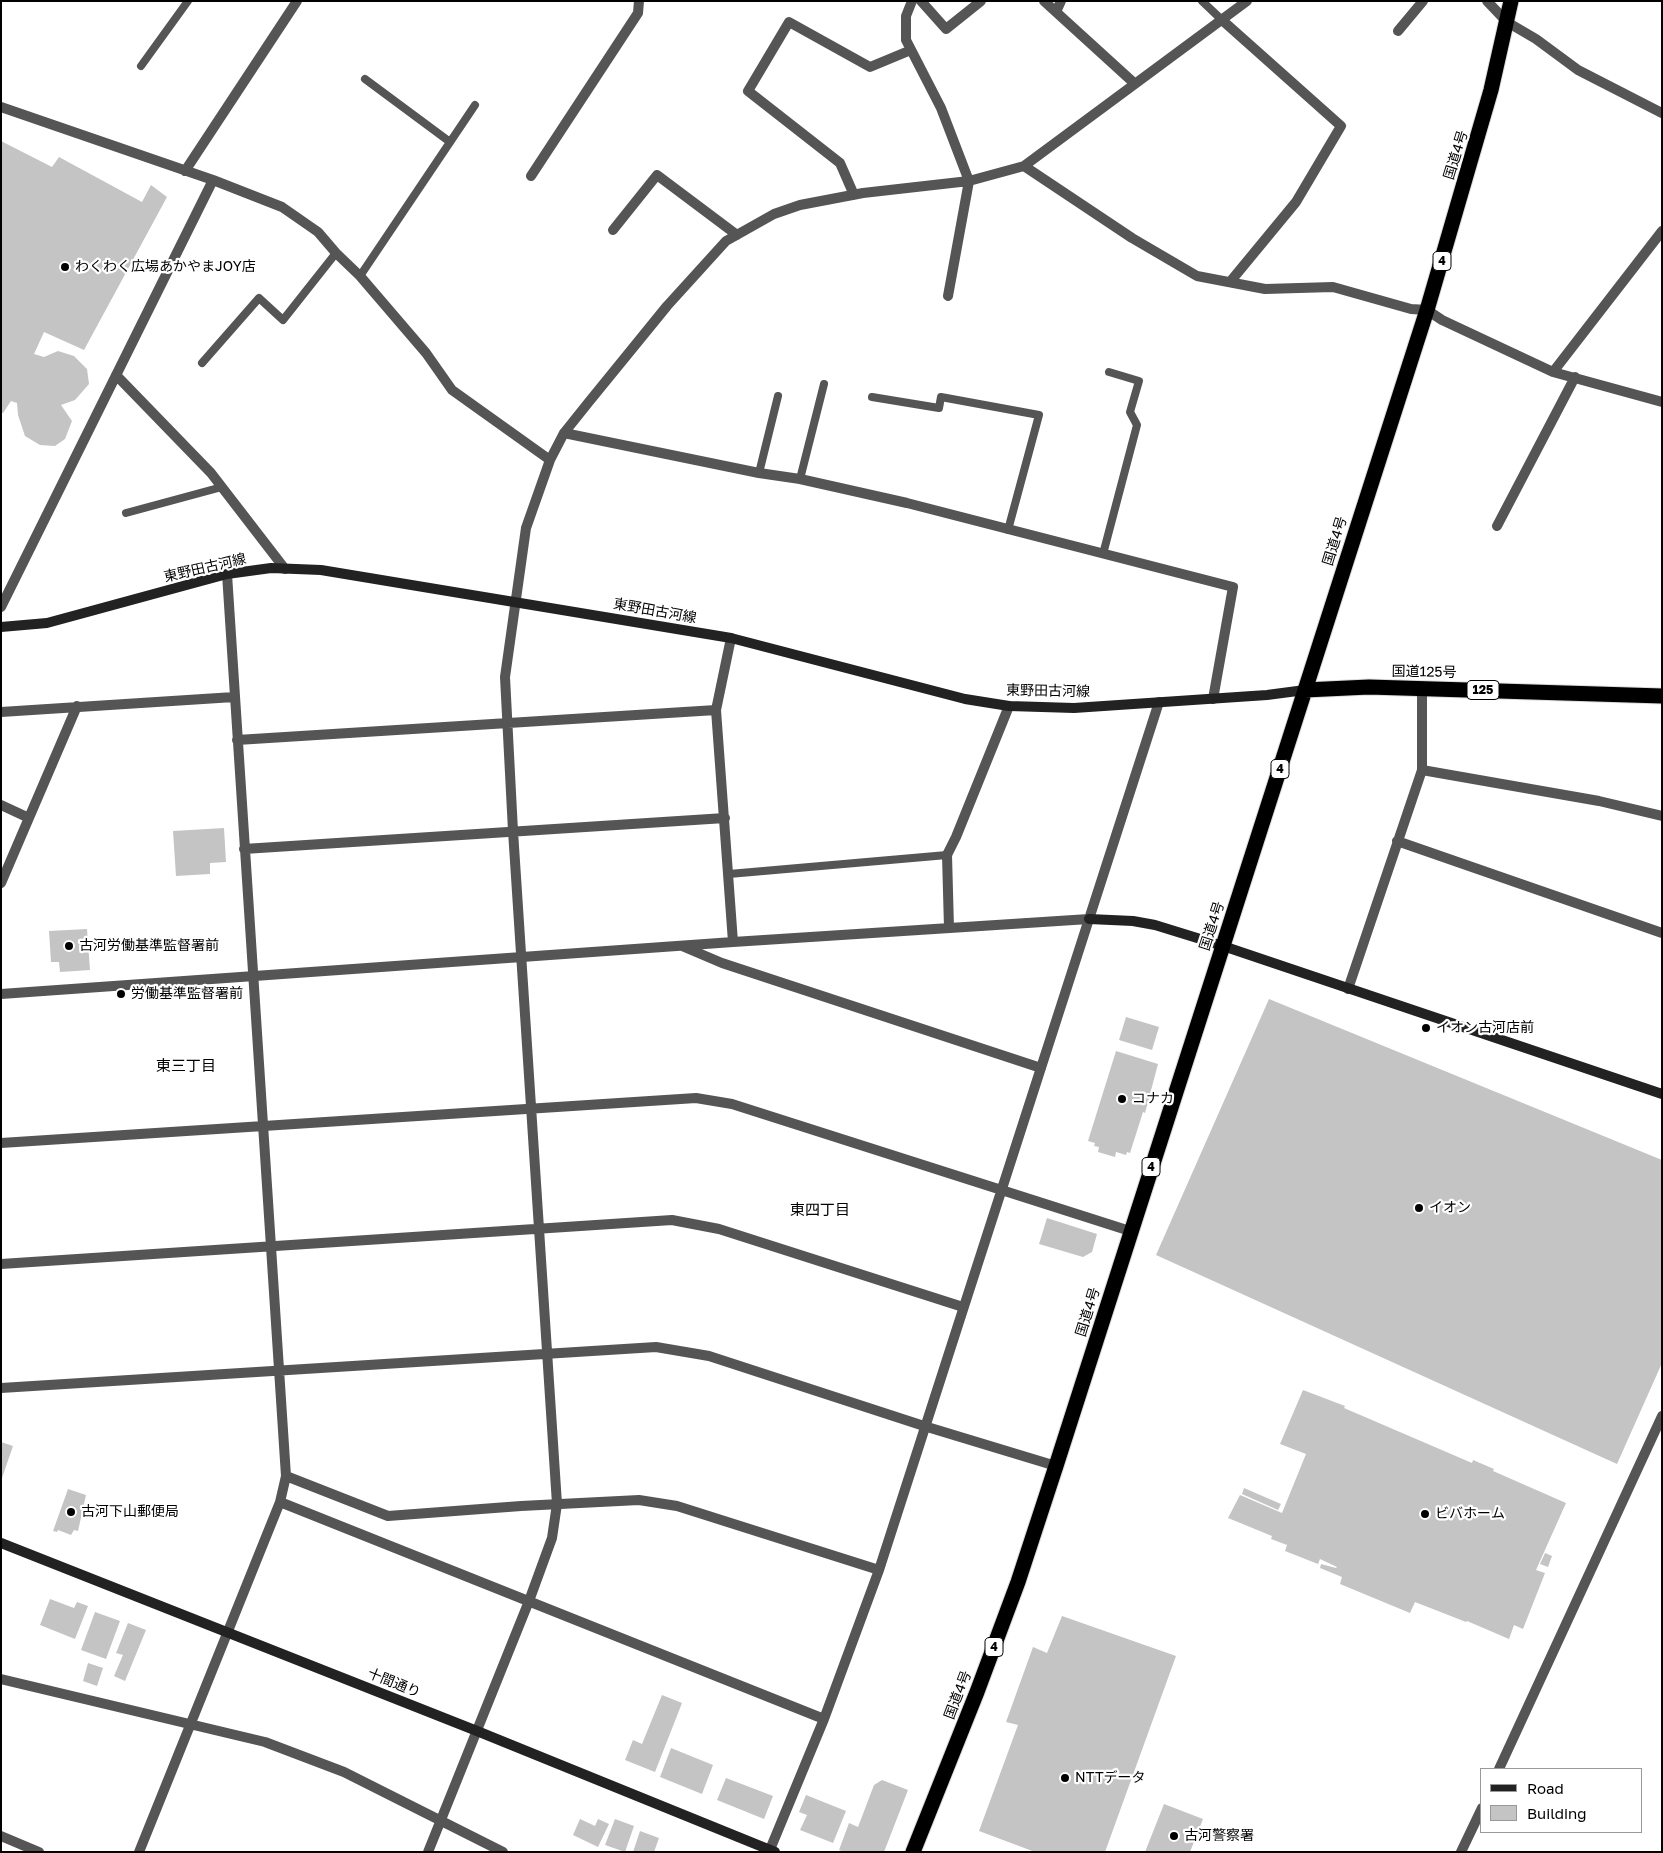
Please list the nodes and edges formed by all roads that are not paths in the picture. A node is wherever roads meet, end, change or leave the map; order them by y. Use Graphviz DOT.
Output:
graph roads {
  1 [pos="188,1"];
  2 [pos="297,1"];
  3 [pos="640,1"];
  4 [pos="912,1"];
  5 [pos="921,1"];
  6 [pos="981,1"];
  7 [pos="1044,1"];
  8 [pos="1061,1"];
  9 [pos="1202,1"];
  10 [pos="1247,1"];
  11 [pos="1424,1"];
  12 [pos="1487,1"];
  13 [pos="1511,1"];
  14 [pos="1056,12"];
  15 [pos="1222,20"];
  16 [pos="1507,22"];
  17 [pos="1398,32"];
  18 [pos="911,50"];
  19 [pos="141,66"];
  20 [pos="365,79"];
  21 [pos="1134,84"];
  22 [pos="475,106"];
  23 [pos="1,107"];
  24 [pos="1662,113"];
  25 [pos="450,142"];
  26 [pos="1024,166"];
  27 [pos="185,171"];
  28 [pos="531,176"];
  29 [pos="213,180"];
  30 [pos="969,181"];
  31 [pos="854,195"];
  32 [pos="613,230"];
  33 [pos="1662,231"];
  34 [pos="737,235"];
  35 [pos="336,253"];
  36 [pos="360,276"];
  37 [pos="1230,282"];
  38 [pos="948,296"];
  39 [pos="1427,310"];
  40 [pos="202,364"];
  41 [pos="1110,372"];
  42 [pos="1553,372"];
  43 [pos="116,375"];
  44 [pos="1575,377"];
  45 [pos="824,384"];
  46 [pos="778,396"];
  47 [pos="872,397"];
  48 [pos="1662,402"];
  49 [pos="564,433"];
  50 [pos="550,460"];
  51 [pos="759,473"];
  52 [pos="800,479"];
  53 [pos="222,487"];
  54 [pos="126,513"];
  55 [pos="1496,526"];
  56 [pos="1008,530"];
  57 [pos="1103,554"];
  58 [pos="285,569"];
  59 [pos="227,574"];
  60 [pos="516,602"];
  61 [pos="1,607"];
  62 [pos="1,627"];
  63 [pos="731,638"];
  64 [pos="1422,688"];
  65 [pos="1305,690"];
  66 [pos="1662,696"];
  67 [pos="234,697"];
  68 [pos="1213,699"];
  69 [pos="1159,702"];
  70 [pos="78,706"];
  71 [pos="1009,706"];
  72 [pos="716,710"];
  73 [pos="1,712"];
  74 [pos="508,723"];
  75 [pos="237,740"];
  76 [pos="1422,770"];
  77 [pos="1,805"];
  78 [pos="1662,816"];
  79 [pos="29,818"];
  80 [pos="725,818"];
  81 [pos="513,831"];
  82 [pos="1397,841"];
  83 [pos="244,849"];
  84 [pos="947,855"];
  85 [pos="729,874"];
  86 [pos="1,882"];
  87 [pos="1089,919"];
  88 [pos="949,928"];
  89 [pos="1662,933"];
  90 [pos="733,942"];
  91 [pos="681,946"];
  92 [pos="1223,946"];
  93 [pos="522,957"];
  94 [pos="252,975"];
  95 [pos="1348,989"];
  96 [pos="1,994"];
  97 [pos="1041,1068"];
  98 [pos="1662,1094"];
  99 [pos="532,1108"];
  100 [pos="262,1126"];
  101 [pos="1,1143"];
  102 [pos="1001,1190"];
  103 [pos="538,1229"];
  104 [pos="1130,1231"];
  105 [pos="272,1246"];
  106 [pos="1,1264"];
  107 [pos="963,1307"];
  108 [pos="548,1355"];
  109 [pos="278,1370"];
  110 [pos="1,1388"];
  111 [pos="1662,1416"];
  112 [pos="924,1426"];
  113 [pos="1056,1466"];
  114 [pos="286,1476"];
  115 [pos="280,1502"];
  116 [pos="557,1504"];
  117 [pos="1,1543"];
  118 [pos="879,1570"];
  119 [pos="529,1601"];
  120 [pos="227,1631"];
  121 [pos="1,1679"];
  122 [pos="824,1719"];
  123 [pos="191,1723"];
  124 [pos="477,1731"];
  125 [pos="1499,1768"];
  126 [pos="1480,1812"];
  127 [pos="441,1820"];
  128 [pos="1,1836"];
  129 [pos="771,1851"];
  130 [pos="39,1852"];
  131 [pos="139,1852"];
  132 [pos="428,1852"];
  133 [pos="503,1852"];
  134 [pos="913,1852"];
  135 [pos="1461,1852"];
  1 -- 19 [label="lane"];
  2 -- 27 [label="street"];
  3 -- 28 [label="street"];
  4 -- 18 [label="street"];
  5 -- 6 [label="street"];
  7 -- 14 [label="street"];
  8 -- 14 [label="street"];
  9 -- 15 [label="lane"];
  10 -- 15 [label="street"];
  11 -- 17 [label="street"];
  12 -- 16 [label="street"];
  13 -- 16 [label="highway, 国道4号 / 4"];
  14 -- 21 [label="street"];
  15 -- 21 [label="street"];
  15 -- 37 [label="street"];
  16 -- 24 [label="street"];
  16 -- 39 [label="highway, 国道4号 / 4"];
  18 -- 30 [label="street"];
  18 -- 31 [label="street"];
  20 -- 25 [label="lane"];
  21 -- 26 [label="street"];
  22 -- 25 [label="lane"];
  23 -- 27 [label="street"];
  25 -- 36 [label="lane"];
  26 -- 30 [label="street"];
  26 -- 37 [label="street"];
  27 -- 29 [label="street"];
  29 -- 35 [label="street"];
  29 -- 43 [label="street"];
  30 -- 31 [label="street"];
  30 -- 38 [label="street"];
  31 -- 34 [label="street"];
  32 -- 34 [label="street"];
  33 -- 42 [label="street"];
  34 -- 49 [label="street"];
  35 -- 36 [label="street"];
  35 -- 40 [label="lane"];
  36 -- 50 [label="street"];
  37 -- 39 [label="street"];
  39 -- 42 [label="street"];
  39 -- 65 [label="highway, 国道4号 / 4"];
  41 -- 57 [label="lane"];
  42 -- 44 [label="street"];
  43 -- 53 [label="street"];
  43 -- 61 [label="street"];
  44 -- 48 [label="street"];
  44 -- 55 [label="street"];
  45 -- 52 [label="lane"];
  46 -- 51 [label="lane"];
  47 -- 56 [label="lane"];
  49 -- 50 [label="street"];
  49 -- 51 [label="street"];
  50 -- 60 [label="street"];
  51 -- 52 [label="street"];
  52 -- 56 [label="street"];
  53 -- 54 [label="lane"];
  53 -- 58 [label="street"];
  56 -- 57 [label="street"];
  57 -- 68 [label="street"];
  58 -- 59 [label="street, 東野田古河線"];
  58 -- 60 [label="street, 東野田古河線"];
  59 -- 62 [label="street, 東野田古河線"];
  59 -- 67 [label="street"];
  60 -- 63 [label="street, 東野田古河線"];
  60 -- 74 [label="street"];
  63 -- 71 [label="street, 東野田古河線"];
  63 -- 72 [label="street"];
  64 -- 65 [label="highway, 国道125号 / 125"];
  64 -- 66 [label="highway, 国道125号 / 125"];
  64 -- 76 [label="street"];
  65 -- 68 [label="street, 東野田古河線"];
  65 -- 92 [label="highway, 国道4号 / 4"];
  67 -- 70 [label="street"];
  67 -- 75 [label="street"];
  68 -- 69 [label="street, 東野田古河線"];
  69 -- 71 [label="street, 東野田古河線"];
  69 -- 87 [label="street"];
  70 -- 73 [label="street"];
  70 -- 79 [label="street"];
  71 -- 84 [label="street"];
  72 -- 74 [label="street"];
  72 -- 80 [label="street"];
  74 -- 75 [label="street"];
  74 -- 81 [label="street"];
  75 -- 83 [label="street"];
  76 -- 78 [label="street"];
  76 -- 82 [label="street"];
  77 -- 79 [label="street"];
  79 -- 86 [label="street"];
  80 -- 81 [label="street"];
  80 -- 85 [label="street"];
  81 -- 83 [label="street"];
  81 -- 93 [label="street"];
  82 -- 89 [label="street"];
  82 -- 95 [label="street"];
  83 -- 94 [label="street"];
  84 -- 85 [label="lane"];
  84 -- 88 [label="street"];
  85 -- 90 [label="street"];
  87 -- 88 [label="street"];
  87 -- 92 [label="street"];
  87 -- 97 [label="street"];
  88 -- 90 [label="street"];
  90 -- 91 [label="street"];
  91 -- 93 [label="street"];
  91 -- 97 [label="street"];
  92 -- 95 [label="street"];
  92 -- 104 [label="highway, 国道4号 / 4"];
  93 -- 94 [label="street"];
  93 -- 99 [label="street"];
  94 -- 96 [label="street"];
  94 -- 100 [label="street"];
  95 -- 98 [label="street"];
  97 -- 102 [label="street"];
  99 -- 100 [label="street"];
  99 -- 102 [label="street"];
  99 -- 103 [label="street"];
  100 -- 101 [label="street"];
  100 -- 105 [label="street"];
  102 -- 104 [label="street"];
  102 -- 107 [label="street"];
  103 -- 105 [label="street"];
  103 -- 107 [label="street"];
  103 -- 108 [label="street"];
  104 -- 113 [label="highway, 国道4号 / 4"];
  105 -- 106 [label="street"];
  105 -- 109 [label="street"];
  107 -- 112 [label="street"];
  108 -- 109 [label="street"];
  108 -- 112 [label="street"];
  108 -- 116 [label="street"];
  109 -- 110 [label="street"];
  109 -- 114 [label="street"];
  111 -- 125 [label="street"];
  112 -- 113 [label="street"];
  112 -- 118 [label="street"];
  113 -- 134 [label="highway, 国道4号 / 4"];
  114 -- 115 [label="street"];
  114 -- 116 [label="street"];
  115 -- 119 [label="street"];
  115 -- 120 [label="street"];
  116 -- 118 [label="street"];
  116 -- 119 [label="street"];
  117 -- 120 [label="street, 十間通り"];
  118 -- 122 [label="street"];
  119 -- 122 [label="street"];
  119 -- 124 [label="street"];
  120 -- 123 [label="street"];
  120 -- 124 [label="street, 十間通り"];
  121 -- 123 [label="street"];
  122 -- 129 [label="street"];
  123 -- 127 [label="street"];
  123 -- 131 [label="street"];
  124 -- 127 [label="street"];
  124 -- 129 [label="street, 十間通り"];
  126 -- 135 [label="street"];
  127 -- 132 [label="street"];
  127 -- 133 [label="street"];
  128 -- 130 [label="street"];
}
